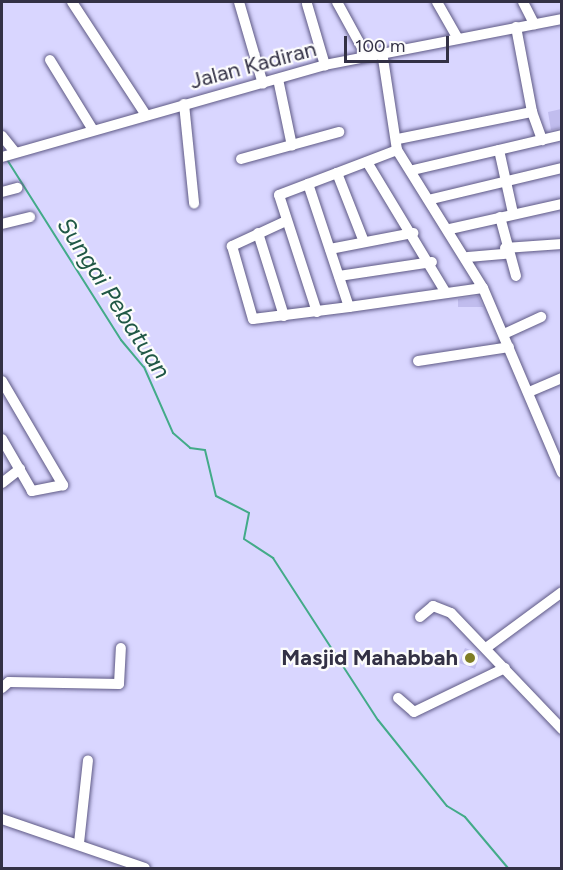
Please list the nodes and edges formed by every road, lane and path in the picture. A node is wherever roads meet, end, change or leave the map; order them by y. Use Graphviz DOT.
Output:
graph roads {
  1 [pos="72,2"];
  2 [pos="238,2"];
  3 [pos="337,2"];
  4 [pos="437,2"];
  5 [pos="523,2"];
  6 [pos="307,4"];
  7 [pos="561,19"];
  8 [pos="534,24"];
  9 [pos="516,27"];
  10 [pos="457,37"];
  11 [pos="382,52"];
  12 [pos="366,55"];
  13 [pos="50,60"];
  14 [pos="325,66"];
  15 [pos="278,79"];
  16 [pos="263,84"];
  17 [pos="184,105"];
  18 [pos="532,112"];
  19 [pos="146,115"];
  20 [pos="93,130"];
  21 [pos="339,132"];
  22 [pos="561,135"];
  23 [pos="2,136"];
  24 [pos="542,140"];
  25 [pos="398,145"];
  26 [pos="292,146"];
  27 [pos="499,150"];
  28 [pos="15,152"];
  29 [pos="2,157"];
  30 [pos="242,159"];
  31 [pos="367,162"];
  32 [pos="561,168"];
  33 [pos="413,170"];
  34 [pos="337,173"];
  35 [pos="506,180"];
  36 [pos="308,184"];
  37 [pos="17,188"];
  38 [pos="2,192"];
  39 [pos="432,199"];
  40 [pos="194,203"];
  41 [pos="561,204"];
  42 [pos="513,213"];
  43 [pos="30,217"];
  44 [pos="500,217"];
  45 [pos="286,221"];
  46 [pos="2,224"];
  47 [pos="450,229"];
  48 [pos="258,233"];
  49 [pos="413,233"];
  50 [pos="364,242"];
  51 [pos="561,244"];
  52 [pos="330,249"];
  53 [pos="505,251"];
  54 [pos="468,257"];
  55 [pos="432,262"];
  56 [pos="339,276"];
  57 [pos="516,276"];
  58 [pos="483,288"];
  59 [pos="446,292"];
  60 [pos="349,307"];
  61 [pos="317,312"];
  62 [pos="284,316"];
  63 [pos="541,317"];
  64 [pos="504,334"];
  65 [pos="510,347"];
  66 [pos="418,361"];
  67 [pos="561,378"];
  68 [pos="2,381"];
  69 [pos="529,392"];
  70 [pos="2,440"];
  71 [pos="20,469"];
  72 [pos="561,473"];
  73 [pos="2,483"];
  74 [pos="561,592"];
  75 [pos="420,617"];
  76 [pos="121,648"];
  77 [pos="486,648"];
  78 [pos="505,668"];
  79 [pos="2,688"];
  80 [pos="398,698"];
  81 [pos="561,729"];
  82 [pos="88,760"];
  83 [pos="2,819"];
  84 [pos="79,843"];
  85 [pos="143,868"];
  1 -- 19 [label="street"];
  2 -- 16 [label="street"];
  3 -- 12 [label="street"];
  4 -- 10 [label="street"];
  5 -- 8 [label="street"];
  6 -- 14 [label="street"];
  7 -- 8 [label="street, Jalan Kadiran"];
  8 -- 9 [label="street, Jalan Kadiran"];
  9 -- 10 [label="street, Jalan Kadiran"];
  9 -- 18 [label="street"];
  10 -- 11 [label="street, Jalan Kadiran"];
  11 -- 12 [label="street, Jalan Kadiran"];
  11 -- 25 [label="street"];
  12 -- 14 [label="street, Jalan Kadiran"];
  13 -- 20 [label="street"];
  14 -- 15 [label="street, Jalan Kadiran"];
  15 -- 16 [label="street, Jalan Kadiran"];
  15 -- 26 [label="street"];
  16 -- 17 [label="street, Jalan Kadiran"];
  17 -- 19 [label="street, Jalan Kadiran"];
  17 -- 40 [label="street"];
  18 -- 24 [label="street"];
  18 -- 25 [label="street"];
  19 -- 20 [label="street, Jalan Kadiran"];
  20 -- 28 [label="street, Jalan Kadiran"];
  21 -- 26 [label="street"];
  22 -- 24 [label="street"];
  23 -- 28 [label="street"];
  24 -- 27 [label="street"];
  25 -- 31 [label="street"];
  25 -- 33 [label="street"];
  26 -- 30 [label="street"];
  27 -- 33 [label="street"];
  27 -- 35 [label="street"];
  28 -- 29 [label="street, Jalan Kadiran"];
  31 -- 34 [label="street"];
  31 -- 49 [label="street"];
  32 -- 35 [label="street"];
  33 -- 39 [label="street"];
  34 -- 36 [label="street"];
  34 -- 50 [label="street"];
  35 -- 39 [label="street"];
  35 -- 42 [label="street"];
  36 -- 45 [label="street"];
  36 -- 52 [label="street"];
  37 -- 38 [label="street"];
  39 -- 47 [label="street"];
  41 -- 42 [label="street"];
  42 -- 44 [label="street"];
  43 -- 46 [label="street"];
  44 -- 47 [label="street"];
  44 -- 53 [label="street"];
  45 -- 48 [label="street"];
  45 -- 61 [label="street"];
  47 -- 54 [label="street"];
  48 -- 62 [label="street"];
  48 -- 62 [label="street"];
  49 -- 50 [label="street"];
  49 -- 55 [label="street"];
  50 -- 52 [label="street"];
  51 -- 53 [label="street"];
  52 -- 56 [label="street"];
  53 -- 54 [label="street"];
  53 -- 57 [label="street"];
  54 -- 58 [label="street"];
  55 -- 56 [label="street"];
  55 -- 59 [label="street"];
  56 -- 60 [label="street"];
  58 -- 59 [label="street"];
  58 -- 64 [label="street"];
  59 -- 60 [label="street"];
  60 -- 61 [label="street"];
  61 -- 62 [label="street"];
  63 -- 64 [label="street"];
  64 -- 65 [label="street"];
  65 -- 66 [label="street"];
  65 -- 69 [label="street"];
  67 -- 69 [label="street"];
  68 -- 71 [label="street"];
  69 -- 72 [label="street"];
  70 -- 71 [label="street"];
  71 -- 73 [label="street"];
  74 -- 77 [label="street"];
  75 -- 77 [label="street"];
  76 -- 79 [label="street"];
  77 -- 78 [label="street"];
  78 -- 80 [label="street"];
  78 -- 81 [label="street"];
  82 -- 84 [label="street"];
  83 -- 84 [label="street"];
  84 -- 85 [label="street"];
}
